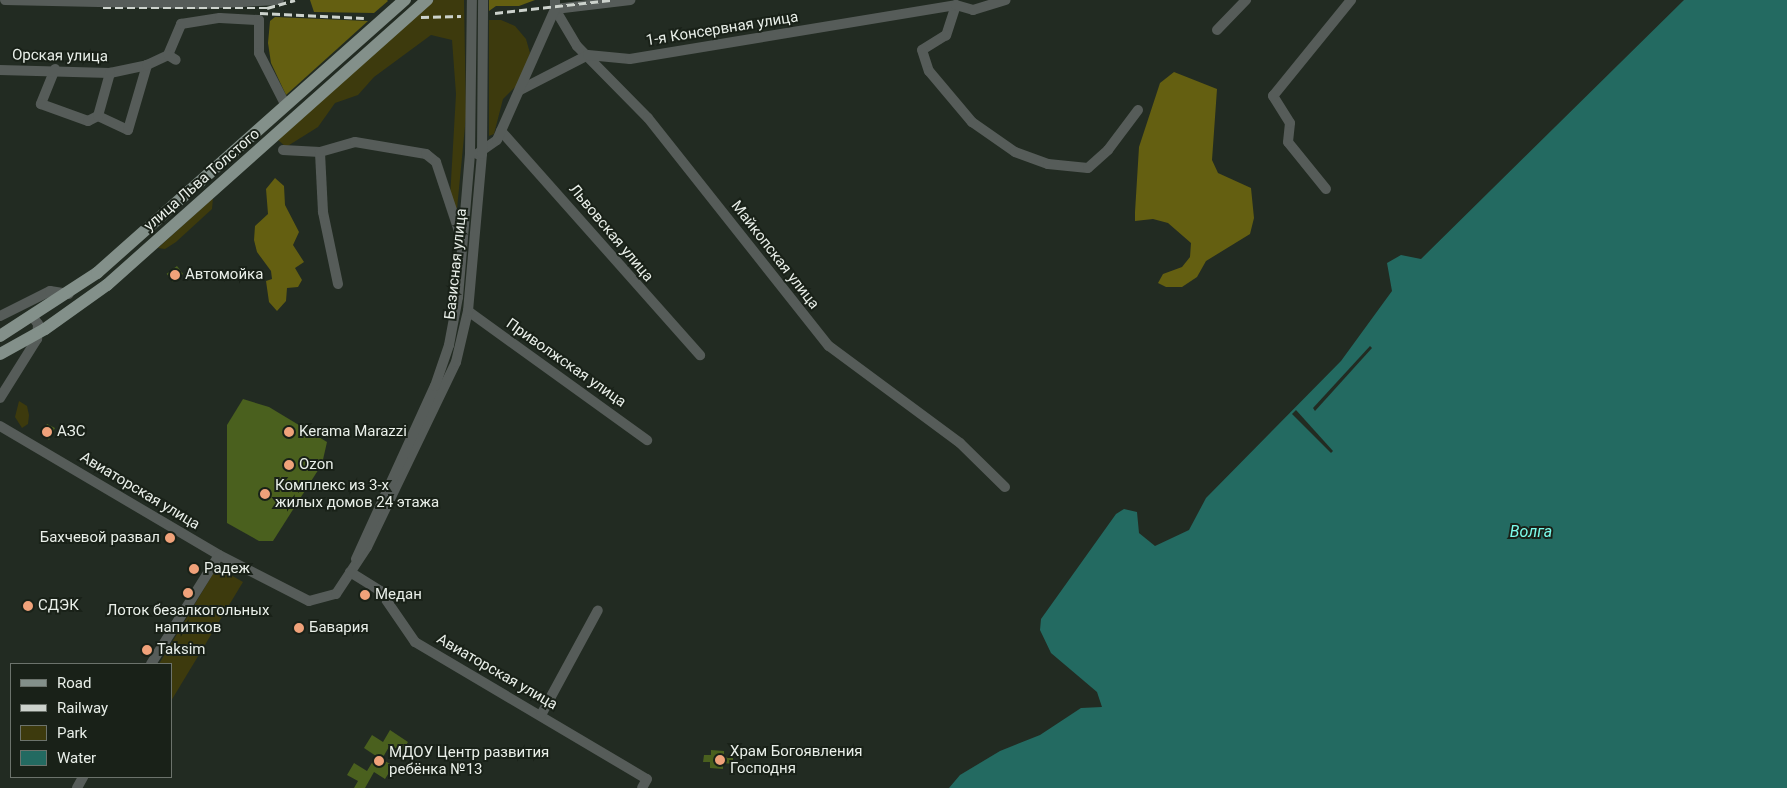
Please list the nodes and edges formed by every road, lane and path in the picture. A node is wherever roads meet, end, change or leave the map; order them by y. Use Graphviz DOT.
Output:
graph roads {
  1 [pos="5,0"];
  2 [pos="279,0"];
  3 [pos="405,0"];
  4 [pos="427,0"];
  5 [pos="472,0"];
  6 [pos="483,0"];
  7 [pos="630,0"];
  8 [pos="1006,0"];
  9 [pos="1246,0"];
  10 [pos="1351,0"];
  11 [pos="555,4"];
  12 [pos="956,5"];
  13 [pos="1217,30"];
  14 [pos="479,34"];
  15 [pos="588,55"];
  16 [pos="147,66"];
  17 [pos="55,69"];
  18 [pos="0,70"];
  19 [pos="110,73"];
  20 [pos="520,90"];
  21 [pos="286,106"];
  22 [pos="1138,110"];
  23 [pos="98,116"];
  24 [pos="501,131"];
  25 [pos="284,150"];
  26 [pos="320,152"];
  27 [pos="470,154"];
  28 [pos="482,154"];
  29 [pos="1326,189"];
  30 [pos="463,241"];
  31 [pos="338,284"];
  32 [pos="69,294"];
  33 [pos="468,311"];
  34 [pos="0,316"];
  35 [pos="33,317"];
  36 [pos="38,334"];
  37 [pos="0,336"];
  38 [pos="0,354"];
  39 [pos="700,355"];
  40 [pos="0,398"];
  41 [pos="0,426"];
  42 [pos="647,440"];
  43 [pos="1005,487"];
  44 [pos="219,555"];
  45 [pos="352,567"];
  46 [pos="321,600"];
  47 [pos="598,610"];
  48 [pos="151,663"];
  49 [pos="541,715"];
  50 [pos="645,784"];
  1 -- 2 [label="street"];
  3 -- 21 [label="main road, улица Льва Толстого"];
  4 -- 36 [label="main road, улица Льва Толстого"];
  5 -- 14 [label="street"];
  6 -- 14 [label="street"];
  7 -- 11 [label="street"];
  8 -- 12 [label="street, 1-я Консервная улица"];
  9 -- 13 [label="street"];
  10 -- 29 [label="street"];
  11 -- 15 [label="street, Майкопская улица"];
  11 -- 20 [label="street"];
  12 -- 15 [label="street, 1-я Консервная улица"];
  12 -- 22 [label="street"];
  14 -- 27 [label="street, Базисная улица"];
  14 -- 28 [label="street, Базисная улица"];
  15 -- 20 [label="street"];
  15 -- 43 [label="street, Майкопская улица"];
  16 -- 19 [label="street, Орская улица"];
  16 -- 21 [label="street, Орская улица"];
  16 -- 23 [label="street"];
  17 -- 18 [label="street, Орская улица"];
  17 -- 19 [label="street, Орская улица"];
  17 -- 23 [label="street"];
  19 -- 23 [label="street"];
  20 -- 24 [label="street"];
  21 -- 32 [label="main road, улица Льва Толстого"];
  24 -- 28 [label="street"];
  24 -- 39 [label="street, Львовская улица"];
  25 -- 26 [label="street"];
  26 -- 30 [label="street"];
  26 -- 31 [label="street"];
  27 -- 28 [label="street"];
  27 -- 30 [label="street, Базисная улица"];
  28 -- 33 [label="street, Базисная улица"];
  30 -- 45 [label="street, Базисная улица"];
  32 -- 34 [label="street"];
  32 -- 35 [label="main road, улица Льва Толстого"];
  33 -- 42 [label="street, Приволжская улица"];
  33 -- 45 [label="street, Базисная улица"];
  35 -- 36 [label="street"];
  35 -- 37 [label="main road, улица Льва Толстого"];
  36 -- 38 [label="main road, улица Льва Толстого"];
  36 -- 40 [label="street"];
  41 -- 44 [label="street, Авиаторская улица"];
  44 -- 46 [label="street, Авиаторская улица"];
  44 -- 48 [label="street"];
  45 -- 46 [label="street, Базисная улица"];
  45 -- 49 [label="street, Авиаторская улица"];
  47 -- 49 [label="street"];
  49 -- 50 [label="street, Авиаторская улица"];
}
